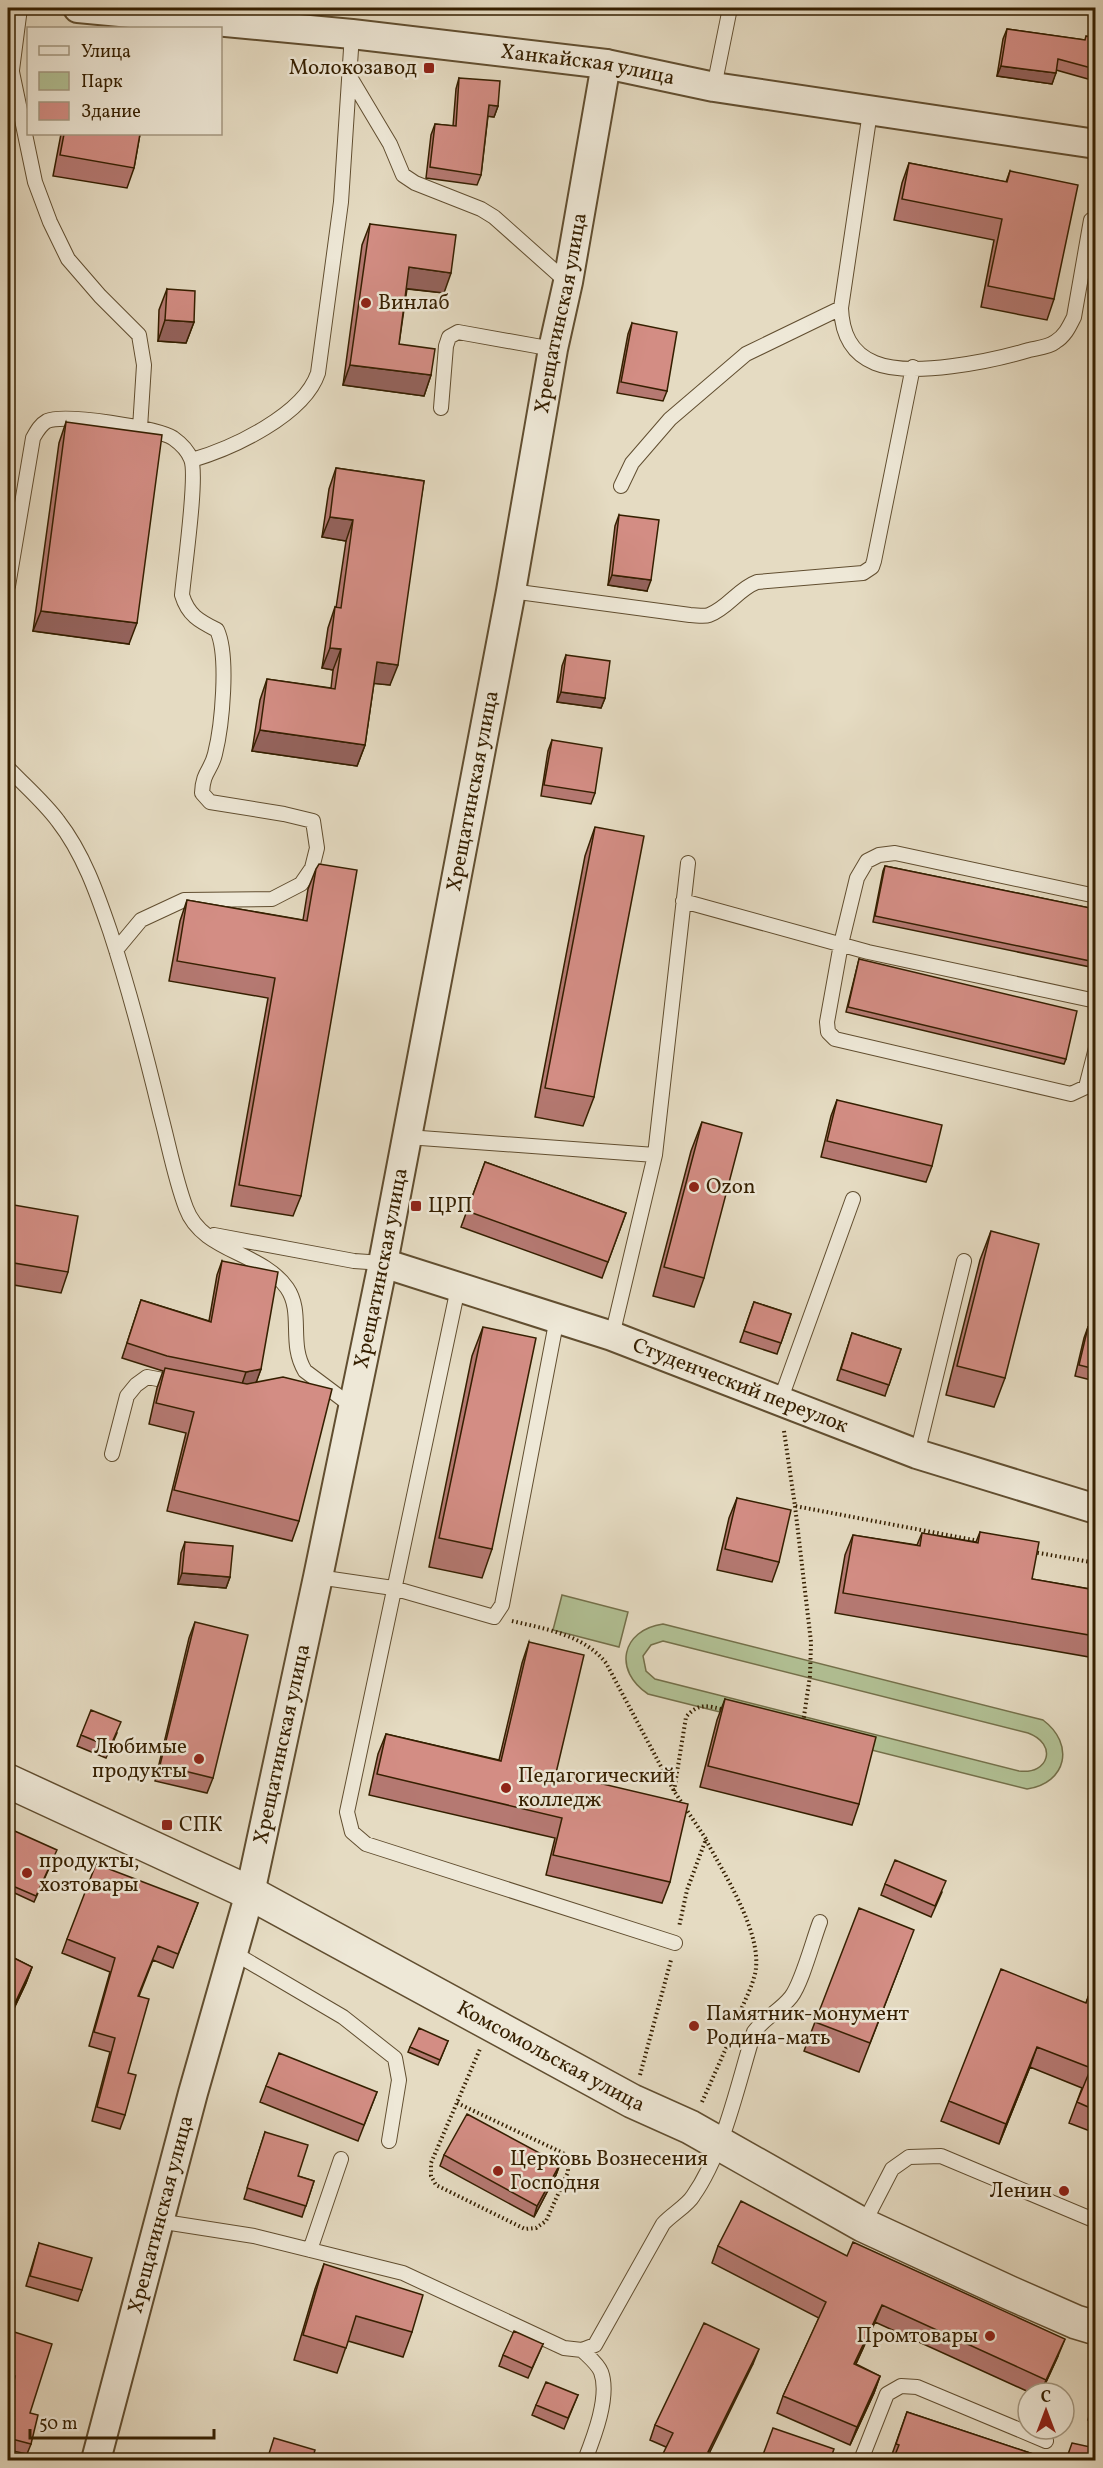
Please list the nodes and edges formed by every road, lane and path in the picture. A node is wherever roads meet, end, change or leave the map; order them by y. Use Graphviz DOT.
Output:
graph roads {
  1 [pos="20,8"];
  2 [pos="78,8"];
  3 [pos="730,8"];
  4 [pos="292,18"];
  5 [pos="352,34"];
  6 [pos="606,64"];
  7 [pos="12,72"];
  8 [pos="350,77"];
  9 [pos="714,87"];
  10 [pos="8,101"];
  11 [pos="870,112"];
  12 [pos="1095,144"];
  13 [pos="1091,220"];
  14 [pos="568,282"];
  15 [pos="841,308"];
  16 [pos="553,349"];
  17 [pos="913,367"];
  18 [pos="441,408"];
  19 [pos="140,428"];
  20 [pos="192,460"];
  21 [pos="621,486"];
  22 [pos="8,586"];
  23 [pos="511,591"];
  24 [pos="8,768"];
  25 [pos="688,863"];
  26 [pos="1095,896"];
  27 [pos="683,901"];
  28 [pos="841,944"];
  29 [pos="116,950"];
  30 [pos="1095,1001"];
  31 [pos="1095,1048"];
  32 [pos="407,1137"];
  33 [pos="655,1155"];
  34 [pos="854,1199"];
  35 [pos="200,1232"];
  36 [pos="964,1261"];
  37 [pos="383,1263"];
  38 [pos="458,1288"];
  39 [pos="557,1318"];
  40 [pos="612,1336"];
  41 [pos="316,1379"];
  42 [pos="298,1383"];
  43 [pos="195,1387"];
  44 [pos="780,1401"];
  45 [pos="354,1407"];
  46 [pos="112,1454"];
  47 [pos="917,1454"];
  48 [pos="795,1506"];
  49 [pos="1095,1509"];
  50 [pos="980,1541"];
  51 [pos="1026,1550"];
  52 [pos="1095,1563"];
  53 [pos="318,1577"];
  54 [pos="393,1588"];
  55 [pos="494,1617"];
  56 [pos="727,1710"];
  57 [pos="792,1723"];
  58 [pos="802,1725"];
  59 [pos="813,1727"];
  60 [pos="8,1781"];
  61 [pos="674,1791"];
  62 [pos="706,1839"];
  63 [pos="250,1893"];
  64 [pos="820,1922"];
  65 [pos="675,1943"];
  66 [pos="234,1953"];
  67 [pos="488,2023"];
  68 [pos="632,2101"];
  69 [pos="457,2103"];
  70 [pos="690,2127"];
  71 [pos="389,2141"];
  72 [pos="719,2144"];
  73 [pos="341,2159"];
  74 [pos="158,2221"];
  75 [pos="1095,2221"];
  76 [pos="863,2225"];
  77 [pos="310,2250"];
  78 [pos="1095,2328"];
  79 [pos="582,2350"];
  80 [pos="1016,2429"];
  81 [pos="96,2460"];
  82 [pos="585,2460"];
  83 [pos="861,2460"];
  1 -- 7 [label="lane"];
  2 -- 4 [label="street, Ханкайская улица"];
  3 -- 9 [label="lane"];
  4 -- 5 [label="street, Ханкайская улица"];
  5 -- 6 [label="street, Ханкайская улица"];
  5 -- 8 [label="lane"];
  6 -- 9 [label="street, Ханкайская улица"];
  6 -- 14 [label="street, Хрещатинская улица"];
  7 -- 10 [label="lane"];
  7 -- 19 [label="lane"];
  8 -- 14 [label="lane"];
  8 -- 20 [label="lane"];
  9 -- 11 [label="street, Ханкайская улица"];
  11 -- 12 [label="street, Ханкайская улица"];
  11 -- 15 [label="lane"];
  13 -- 17 [label="lane"];
  14 -- 16 [label="street, Хрещатинская улица"];
  15 -- 17 [label="lane"];
  15 -- 21 [label="lane"];
  16 -- 18 [label="lane"];
  16 -- 23 [label="street, Хрещатинская улица"];
  17 -- 23 [label="lane"];
  19 -- 20 [label="lane"];
  19 -- 22 [label="lane"];
  20 -- 29 [label="lane"];
  23 -- 32 [label="street, Хрещатинская улица"];
  24 -- 29 [label="lane"];
  25 -- 27 [label="lane"];
  26 -- 28 [label="lane"];
  27 -- 28 [label="lane"];
  27 -- 33 [label="lane"];
  28 -- 30 [label="lane"];
  28 -- 31 [label="lane"];
  29 -- 35 [label="lane"];
  32 -- 33 [label="lane"];
  32 -- 37 [label="street, Хрещатинская улица"];
  33 -- 40 [label="lane"];
  34 -- 44 [label="lane"];
  35 -- 37 [label="lane"];
  35 -- 41 [label="lane"];
  36 -- 47 [label="lane"];
  37 -- 38 [label="street, Студенческий переулок"];
  37 -- 45 [label="street, Хрещатинская улица"];
  38 -- 39 [label="street, Студенческий переулок"];
  38 -- 54 [label="lane"];
  39 -- 40 [label="street, Студенческий переулок"];
  39 -- 55 [label="lane"];
  40 -- 44 [label="street, Студенческий переулок"];
  41 -- 42 [label="lane"];
  41 -- 45 [label="lane"];
  43 -- 46 [label="lane"];
  44 -- 47 [label="street, Студенческий переулок"];
  44 -- 48 [label="path"];
  45 -- 53 [label="street, Хрещатинская улица"];
  47 -- 49 [label="street, Студенческий переулок"];
  48 -- 50 [label="path"];
  48 -- 58 [label="path"];
  51 -- 52 [label="path"];
  53 -- 54 [label="lane"];
  53 -- 63 [label="street, Хрещатинская улица"];
  54 -- 55 [label="lane"];
  54 -- 65 [label="lane"];
  55 -- 61 [label="path"];
  56 -- 61 [label="path"];
  57 -- 58 [label="path"];
  58 -- 59 [label="path"];
  60 -- 63 [label="street, Комсомольская улица"];
  61 -- 62 [label="path"];
  62 -- 65 [label="path"];
  62 -- 70 [label="path"];
  63 -- 66 [label="street, Хрещатинская улица"];
  63 -- 67 [label="street, Комсомольская улица"];
  64 -- 72 [label="lane"];
  65 -- 68 [label="path"];
  66 -- 71 [label="lane"];
  66 -- 74 [label="street, Хрещатинская улица"];
  67 -- 68 [label="street, Комсомольская улица"];
  67 -- 69 [label="path"];
  68 -- 70 [label="street, Комсомольская улица"];
  69 -- 69 [label="path"];
  70 -- 72 [label="street, Комсомольская улица"];
  72 -- 76 [label="street, Комсомольская улица"];
  72 -- 79 [label="lane"];
  73 -- 77 [label="lane"];
  74 -- 77 [label="lane"];
  74 -- 81 [label="street, Хрещатинская улица"];
  75 -- 76 [label="lane"];
  76 -- 78 [label="street, Комсомольская улица"];
  77 -- 79 [label="lane"];
  79 -- 82 [label="lane"];
  80 -- 83 [label="lane"];
}
